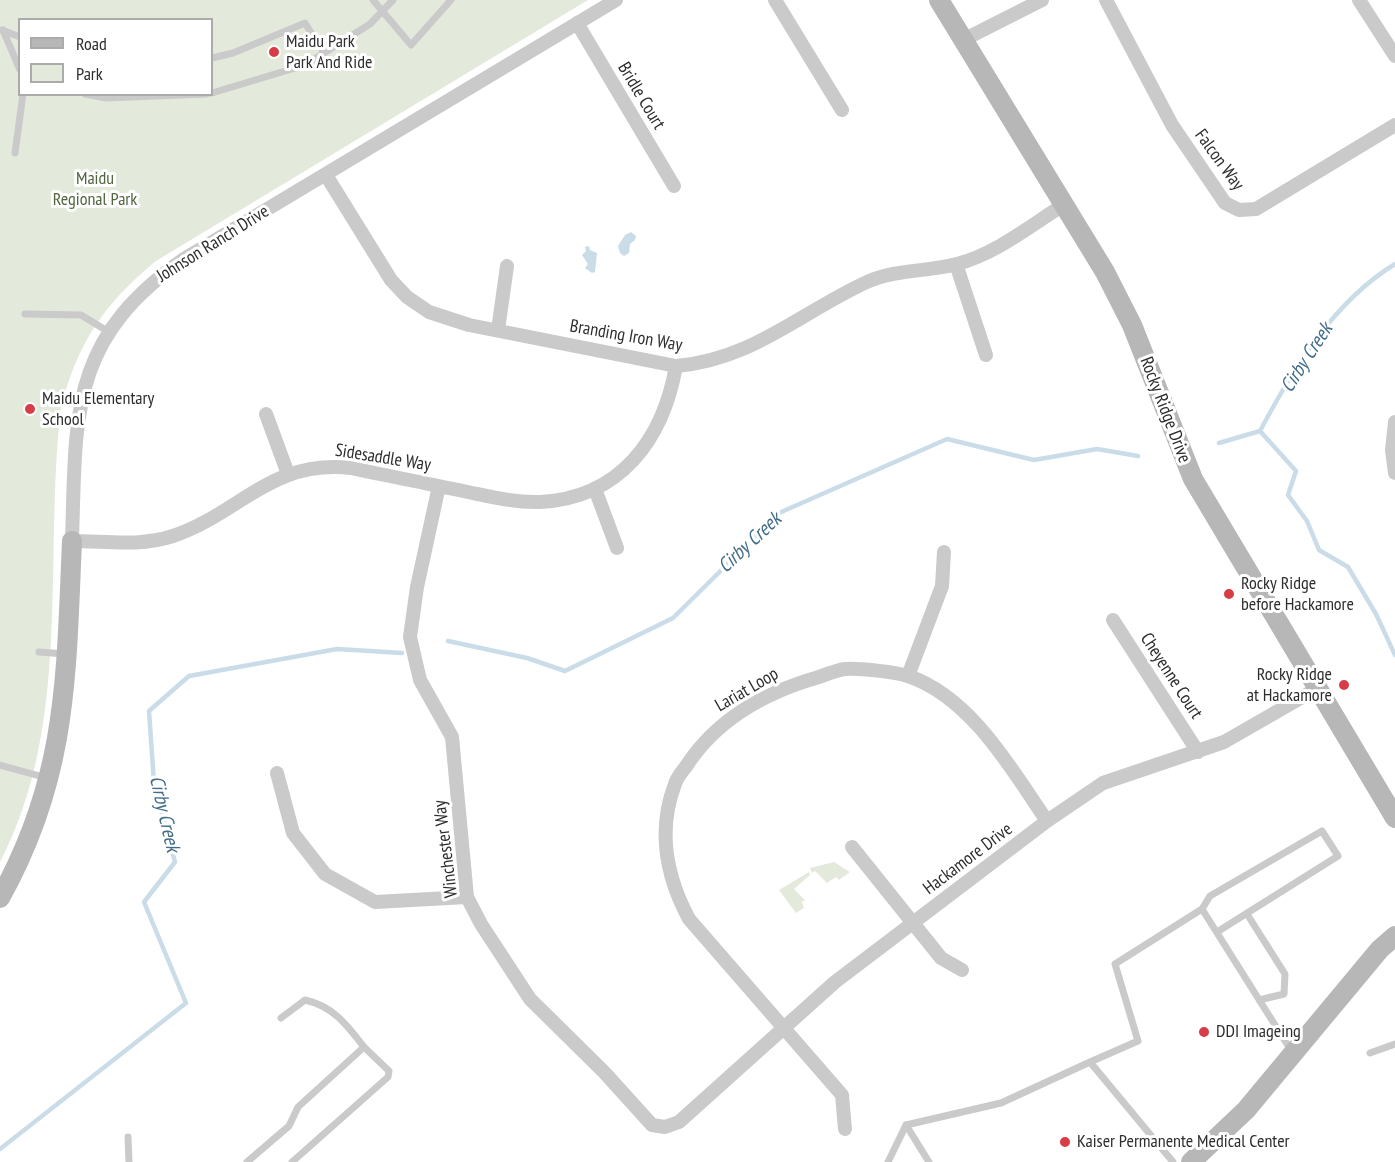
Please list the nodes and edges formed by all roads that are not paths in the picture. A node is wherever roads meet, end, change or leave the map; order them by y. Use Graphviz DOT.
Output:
graph roads {
  1 [pos="373,0"];
  2 [pos="393,0"];
  3 [pos="451,0"];
  4 [pos="616,0"];
  5 [pos="775,0"];
  6 [pos="939,0"];
  7 [pos="1042,0"];
  8 [pos="1106,0"];
  9 [pos="1359,0"];
  10 [pos="382,11"];
  11 [pos="577,23"];
  12 [pos="2,30"];
  13 [pos="18,36"];
  14 [pos="963,40"];
  15 [pos="324,53"];
  16 [pos="1395,56"];
  17 [pos="213,58"];
  18 [pos="18,66"];
  19 [pos="213,93"];
  20 [pos="23,96"];
  21 [pos="96,96"];
  22 [pos="156,96"];
  23 [pos="842,110"];
  24 [pos="1395,125"];
  25 [pos="15,153"];
  26 [pos="326,176"];
  27 [pos="674,186"];
  28 [pos="1065,204"];
  29 [pos="956,264"];
  30 [pos="507,266"];
  31 [pos="25,314"];
  32 [pos="498,330"];
  33 [pos="109,332"];
  34 [pos="987,355"];
  35 [pos="676,366"];
  36 [pos="266,414"];
  37 [pos="1395,422"];
  38 [pos="1395,473"];
  39 [pos="288,474"];
  40 [pos="439,486"];
  41 [pos="594,489"];
  42 [pos="72,541"];
  43 [pos="617,548"];
  44 [pos="944,552"];
  45 [pos="1113,620"];
  46 [pos="39,652"];
  47 [pos="67,654"];
  48 [pos="908,676"];
  49 [pos="1318,688"];
  50 [pos="1198,752"];
  51 [pos="0,765"];
  52 [pos="277,773"];
  53 [pos="49,779"];
  54 [pos="1395,818"];
  55 [pos="1047,821"];
  56 [pos="852,847"];
  57 [pos="466,897"];
  58 [pos="0,898"];
  59 [pos="1202,909"];
  60 [pos="1247,914"];
  61 [pos="913,924"];
  62 [pos="1217,932"];
  63 [pos="1395,936"];
  64 [pos="1395,955"];
  65 [pos="962,970"];
  66 [pos="1361,971"];
  67 [pos="1259,1000"];
  68 [pos="281,1018"];
  69 [pos="786,1028"];
  70 [pos="1395,1044"];
  71 [pos="364,1047"];
  72 [pos="1293,1053"];
  73 [pos="1370,1053"];
  74 [pos="1090,1062"];
  75 [pos="679,1122"];
  76 [pos="906,1125"];
  77 [pos="845,1129"];
  78 [pos="128,1137"];
  79 [pos="129,1162"];
  80 [pos="247,1162"];
  81 [pos="292,1162"];
  82 [pos="888,1162"];
  83 [pos="929,1162"];
  84 [pos="1173,1162"];
  85 [pos="1191,1162"];
  1 -- 10 [label="lane"];
  2 -- 10 [label="lane"];
  3 -- 10 [label="lane"];
  4 -- 11 [label="street, Johnson Ranch Drive"];
  5 -- 23 [label="street"];
  6 -- 14 [label="main road, Rocky Ridge Drive"];
  7 -- 14 [label="street"];
  8 -- 24 [label="street, Falcon Way"];
  9 -- 16 [label="street"];
  10 -- 15 [label="lane"];
  11 -- 26 [label="street, Johnson Ranch Drive"];
  11 -- 27 [label="street, Bridle Court"];
  12 -- 13 [label="lane"];
  12 -- 18 [label="lane"];
  14 -- 28 [label="main road, Rocky Ridge Drive"];
  15 -- 17 [label="lane"];
  15 -- 19 [label="lane"];
  20 -- 25 [label="lane"];
  21 -- 22 [label="lane"];
  26 -- 32 [label="street, Branding Iron Way"];
  26 -- 33 [label="street, Johnson Ranch Drive"];
  28 -- 29 [label="street, Branding Iron Way"];
  28 -- 49 [label="main road, Rocky Ridge Drive"];
  29 -- 34 [label="street"];
  29 -- 35 [label="street, Branding Iron Way"];
  30 -- 32 [label="street"];
  31 -- 33 [label="lane"];
  32 -- 35 [label="street, Branding Iron Way"];
  33 -- 42 [label="street, Johnson Ranch Drive"];
  35 -- 41 [label="street, Sidesaddle Way"];
  36 -- 39 [label="street"];
  37 -- 38 [label="street"];
  39 -- 40 [label="street, Sidesaddle Way"];
  39 -- 42 [label="street, Sidesaddle Way"];
  40 -- 41 [label="street, Sidesaddle Way"];
  40 -- 57 [label="street, Winchester Way"];
  41 -- 43 [label="street"];
  42 -- 47 [label="main road, Johnson Ranch Drive"];
  44 -- 48 [label="street"];
  45 -- 50 [label="street, Cheyenne Court"];
  46 -- 47 [label="lane"];
  47 -- 53 [label="main road, Johnson Ranch Drive"];
  48 -- 55 [label="street, Lariat Loop"];
  48 -- 69 [label="street, Lariat Loop"];
  49 -- 50 [label="street, Hackamore Drive"];
  49 -- 54 [label="main road, Rocky Ridge Drive"];
  50 -- 55 [label="street, Hackamore Drive"];
  51 -- 53 [label="lane"];
  52 -- 57 [label="street"];
  53 -- 58 [label="main road, Johnson Ranch Drive"];
  55 -- 61 [label="street, Hackamore Drive"];
  56 -- 61 [label="street"];
  57 -- 75 [label="street, Winchester Way"];
  59 -- 60 [label="lane"];
  59 -- 62 [label="lane"];
  59 -- 74 [label="lane"];
  60 -- 62 [label="lane"];
  60 -- 67 [label="lane"];
  61 -- 65 [label="street"];
  61 -- 69 [label="street, Hackamore Drive"];
  62 -- 67 [label="lane"];
  63 -- 66 [label="main road"];
  64 -- 66 [label="main road"];
  66 -- 72 [label="main road"];
  67 -- 72 [label="lane"];
  68 -- 71 [label="lane"];
  69 -- 75 [label="street, Hackamore Drive"];
  69 -- 77 [label="street, Lariat Loop"];
  70 -- 73 [label="lane"];
  71 -- 80 [label="lane"];
  71 -- 81 [label="lane"];
  72 -- 85 [label="main road"];
  74 -- 76 [label="lane"];
  74 -- 84 [label="lane"];
  76 -- 82 [label="lane"];
  76 -- 83 [label="lane"];
  78 -- 79 [label="lane"];
}
